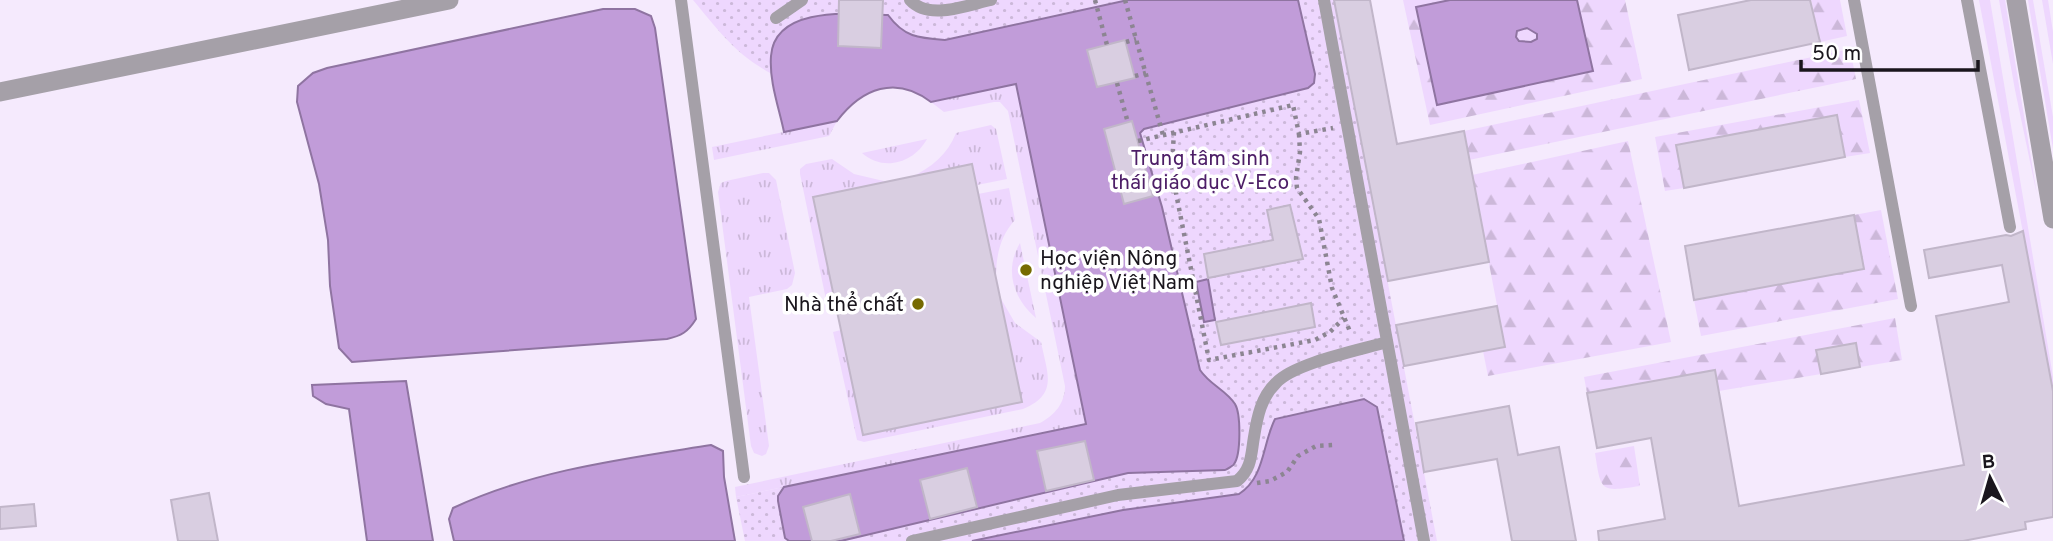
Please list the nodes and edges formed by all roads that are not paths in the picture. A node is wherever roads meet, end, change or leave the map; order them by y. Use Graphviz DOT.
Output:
graph roads {
  1 [pos="449,0"];
  2 [pos="681,0"];
  3 [pos="802,0"];
  4 [pos="911,0"];
  5 [pos="991,0"];
  6 [pos="1324,0"];
  7 [pos="1854,0"];
  8 [pos="1967,0"];
  9 [pos="2016,0"];
  10 [pos="776,18"];
  11 [pos="0,92"];
  12 [pos="2053,219"];
  13 [pos="2010,227"];
  14 [pos="1911,306"];
  15 [pos="1387,342"];
  16 [pos="744,477"];
  17 [pos="912,541"];
  18 [pos="1424,541"];
  1 -- 11 [label="street"];
  2 -- 16 [label="lane"];
  3 -- 10 [label="lane"];
  4 -- 5 [label="lane"];
  6 -- 15 [label="lane"];
  7 -- 14 [label="lane"];
  8 -- 13 [label="lane"];
  9 -- 12 [label="street"];
  15 -- 17 [label="lane"];
  15 -- 18 [label="lane"];
}
